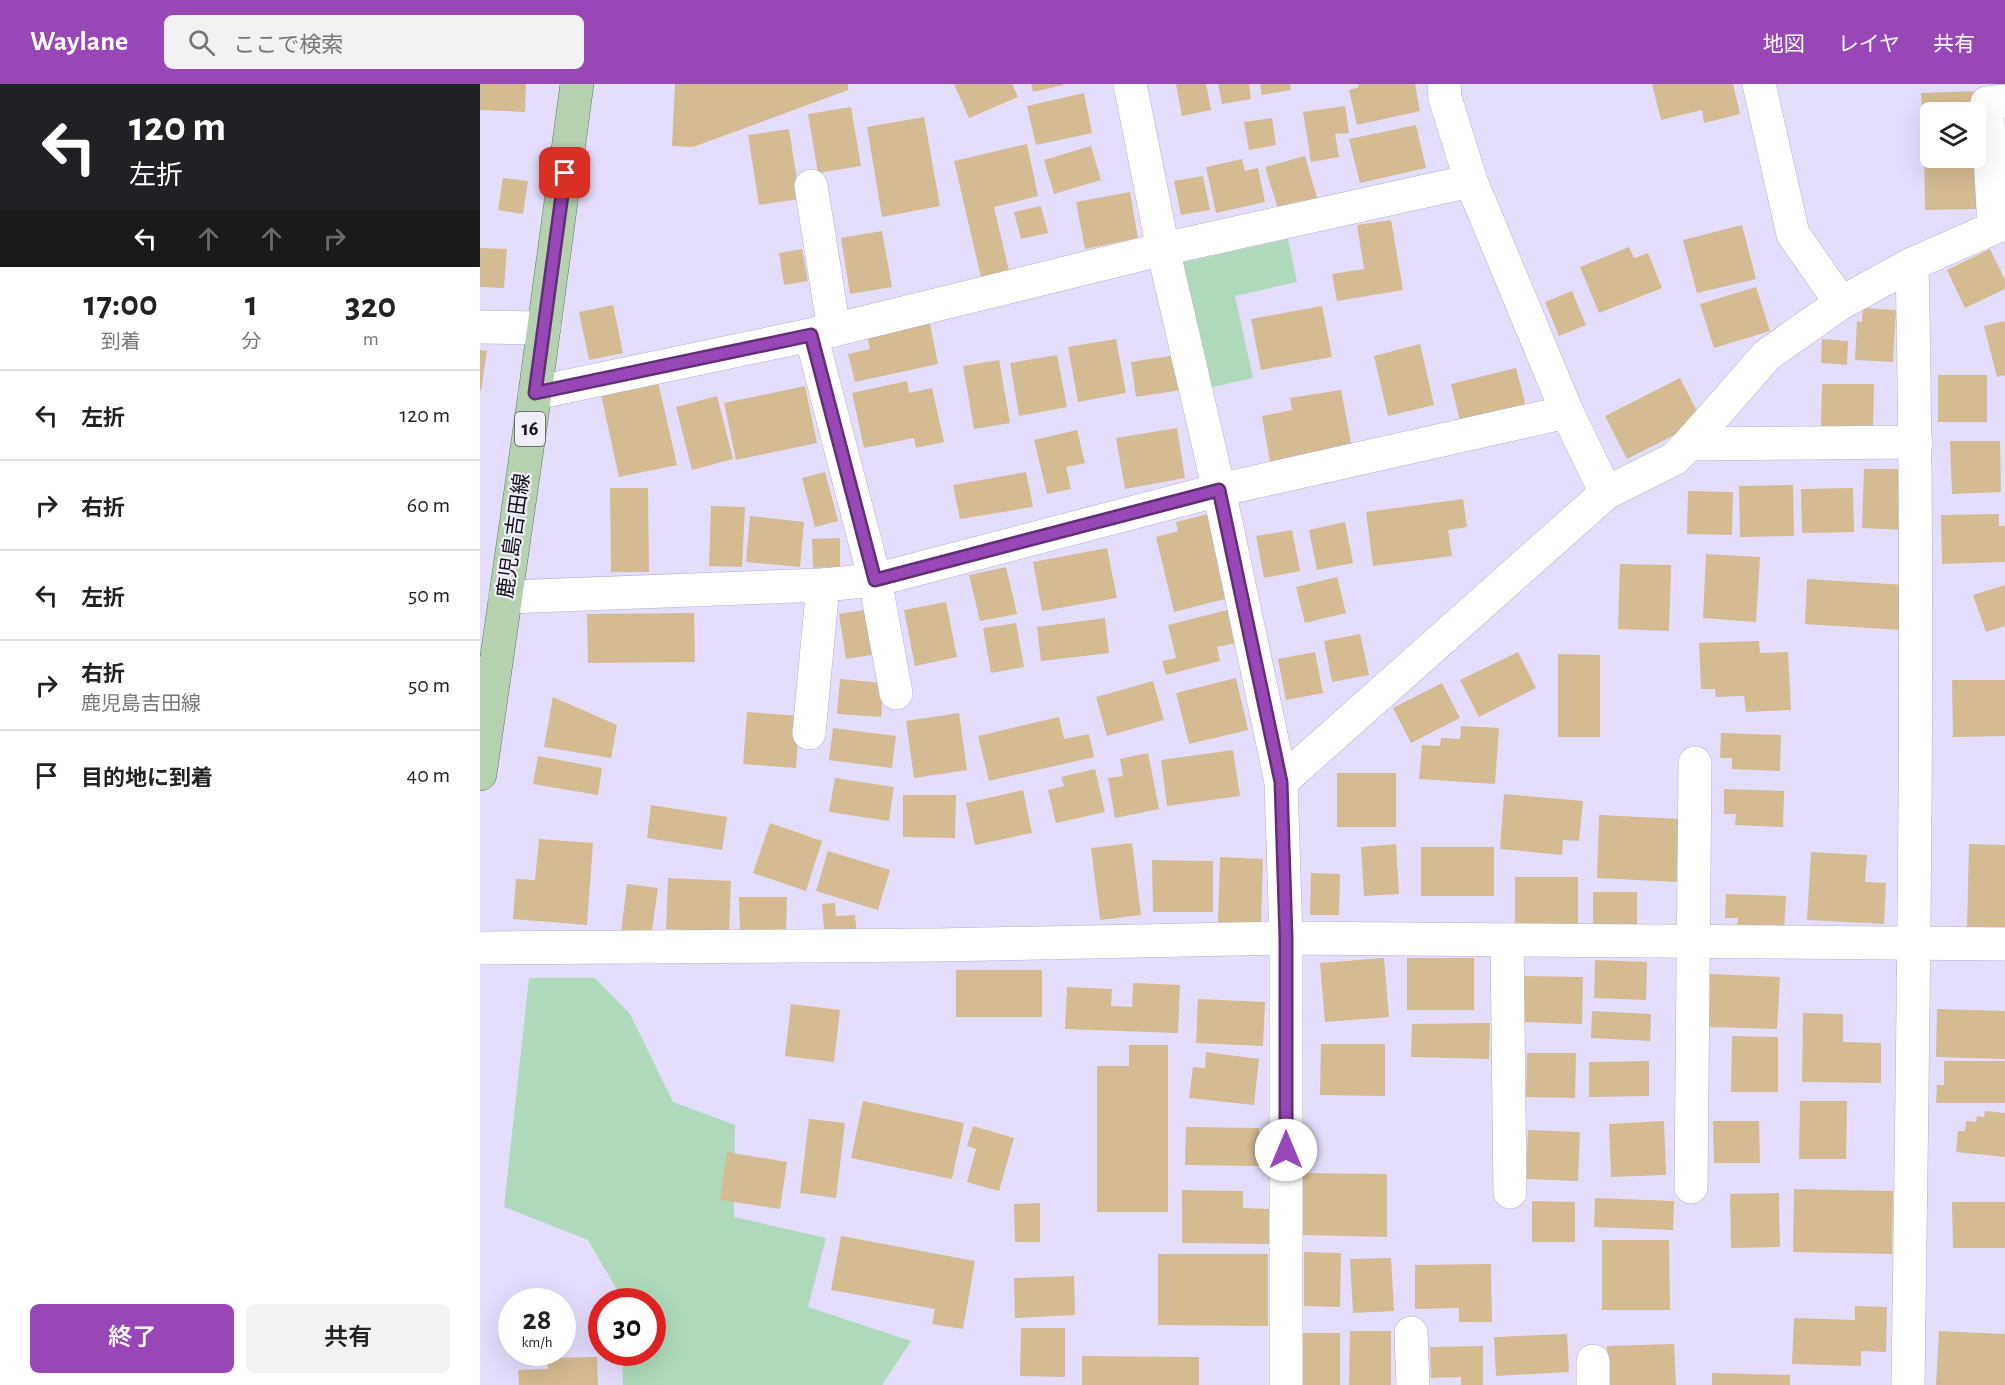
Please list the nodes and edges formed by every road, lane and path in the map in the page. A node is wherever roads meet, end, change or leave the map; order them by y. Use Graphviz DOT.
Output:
graph roads {
  1 [pos="577,84"];
  2 [pos="1130,84"];
  3 [pos="1444,84"];
  4 [pos="1759,84"];
  5 [pos="2005,101"];
  6 [pos="1471,182"];
  7 [pos="811,186"];
  8 [pos="1999,225"];
  9 [pos="1163,249"];
  10 [pos="1912,264"];
  11 [pos="1841,303"];
  12 [pos="480,327"];
  13 [pos="544,328"];
  14 [pos="822,332"];
  15 [pos="535,393"];
  16 [pos="1567,412"];
  17 [pos="1916,442"];
  18 [pos="1689,444"];
  19 [pos="1219,490"];
  20 [pos="1606,493"];
  21 [pos="875,580"];
  22 [pos="823,585"];
  23 [pos="505,597"];
  24 [pos="896,693"];
  25 [pos="809,734"];
  26 [pos="1695,763"];
  27 [pos="480,774"];
  28 [pos="1281,782"];
  29 [pos="1286,938"];
  30 [pos="1506,940"];
  31 [pos="1693,942"];
  32 [pos="1913,944"];
  33 [pos="2005,944"];
  34 [pos="480,948"];
  35 [pos="1691,1187"];
  36 [pos="1510,1192"];
  37 [pos="1412,1334"];
  38 [pos="1286,1385"];
  39 [pos="1413,1385"];
  40 [pos="1908,1385"];
  1 -- 13 [label="main road, 鹿児島吉田線 / 16"];
  2 -- 9 [label="street"];
  3 -- 6 [label="street"];
  4 -- 11 [label="street"];
  5 -- 8 [label="street"];
  6 -- 9 [label="street"];
  6 -- 16 [label="street"];
  7 -- 14 [label="street"];
  8 -- 10 [label="street"];
  9 -- 14 [label="street"];
  9 -- 19 [label="street"];
  10 -- 11 [label="street"];
  10 -- 17 [label="street"];
  11 -- 18 [label="street"];
  12 -- 13 [label="street"];
  13 -- 15 [label="main road, 鹿児島吉田線 / 16"];
  14 -- 15 [label="street"];
  14 -- 21 [label="street"];
  15 -- 23 [label="main road, 鹿児島吉田線 / 16"];
  16 -- 19 [label="street"];
  16 -- 20 [label="street"];
  17 -- 18 [label="street"];
  17 -- 32 [label="street"];
  18 -- 20 [label="street"];
  19 -- 21 [label="street"];
  19 -- 28 [label="street"];
  20 -- 28 [label="street"];
  21 -- 22 [label="street"];
  21 -- 24 [label="street"];
  22 -- 23 [label="street"];
  22 -- 25 [label="street"];
  23 -- 27 [label="main road, 鹿児島吉田線 / 16"];
  26 -- 31 [label="street"];
  28 -- 29 [label="street"];
  29 -- 30 [label="street"];
  29 -- 34 [label="street"];
  29 -- 38 [label="street"];
  30 -- 31 [label="street"];
  30 -- 36 [label="street"];
  31 -- 32 [label="street"];
  31 -- 35 [label="street"];
  32 -- 33 [label="street"];
  32 -- 40 [label="street"];
  37 -- 39 [label="street"];
}
